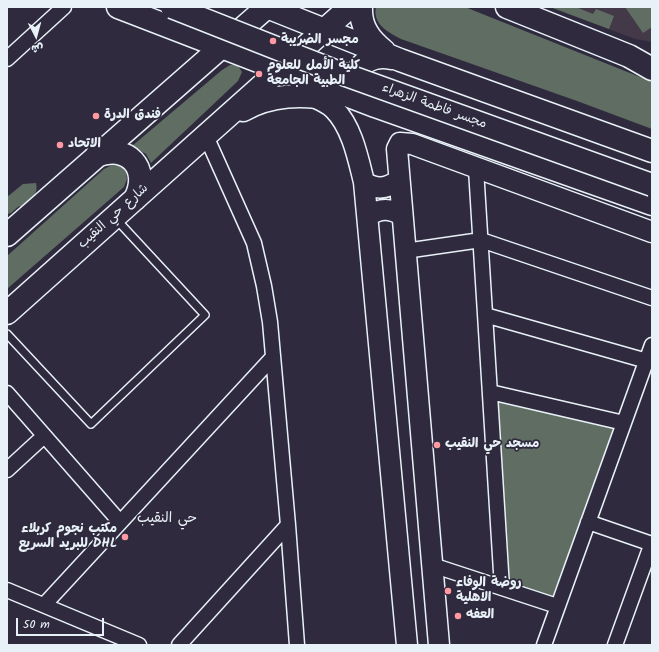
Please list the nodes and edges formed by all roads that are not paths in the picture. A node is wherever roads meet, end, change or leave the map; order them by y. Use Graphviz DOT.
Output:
graph roads {
  1 [pos="64,7"];
  2 [pos="118,7"];
  3 [pos="178,7"];
  4 [pos="206,7"];
  5 [pos="267,7"];
  6 [pos="350,7"];
  7 [pos="362,7"];
  8 [pos="507,7"];
  9 [pos="172,17"];
  10 [pos="146,18"];
  11 [pos="325,30"];
  12 [pos="584,37"];
  13 [pos="221,47"];
  14 [pos="652,50"];
  15 [pos="7,58"];
  16 [pos="400,60"];
  17 [pos="652,69"];
  18 [pos="280,70"];
  19 [pos="176,87"];
  20 [pos="312,96"];
  21 [pos="375,106"];
  22 [pos="214,129"];
  23 [pos="652,151"];
  24 [pos="96,156"];
  25 [pos="476,169"];
  26 [pos="652,169"];
  27 [pos="399,180"];
  28 [pos="364,182"];
  29 [pos="652,185"];
  30 [pos="135,199"];
  31 [pos="652,204"];
  32 [pos="401,215"];
  33 [pos="368,216"];
  34 [pos="114,217"];
  35 [pos="652,232"];
  36 [pos="7,235"];
  37 [pos="480,240"];
  38 [pos="405,251"];
  39 [pos="652,298"];
  40 [pos="7,313"];
  41 [pos="485,315"];
  42 [pos="7,334"];
  43 [pos="652,345"];
  44 [pos="273,357"];
  45 [pos="647,361"];
  46 [pos="490,392"];
  47 [pos="7,393"];
  48 [pos="624,423"];
  49 [pos="44,436"];
  50 [pos="7,470"];
  51 [pos="120,522"];
  52 [pos="588,522"];
  53 [pos="288,525"];
  54 [pos="652,544"];
  55 [pos="432,565"];
  56 [pos="502,588"];
  57 [pos="7,590"];
  58 [pos="44,605"];
  59 [pos="557,606"];
  60 [pos="139,645"];
  61 [pos="178,645"];
  62 [pos="297,645"];
  63 [pos="408,645"];
  64 [pos="439,645"];
  65 [pos="544,645"];
  66 [pos="616,645"];
  1 -- 15 [label="street"];
  2 -- 10 [label="main road"];
  3 -- 10 [label="main road"];
  4 -- 26 [label="main road, مجسر فاطمة الزهراء"];
  5 -- 11 [label="main road"];
  5 -- 13 [label="main road"];
  6 -- 11 [label="main road"];
  7 -- 16 [label="main road"];
  8 -- 12 [label="main road"];
  9 -- 10 [label="main road"];
  9 -- 13 [label="main road"];
  9 -- 19 [label="main road"];
  9 -- 29 [label="main road, مجسر فاطمة الزهراء, bridge"];
  11 -- 16 [label="main road"];
  11 -- 18 [label="main road"];
  12 -- 14 [label="main road"];
  12 -- 17 [label="main road"];
  13 -- 18 [label="main road"];
  13 -- 19 [label="main road"];
  16 -- 21 [label="main road"];
  16 -- 23 [label="main road"];
  18 -- 21 [label="main road"];
  18 -- 22 [label="main road"];
  19 -- 24 [label="main road"];
  20 -- 21 [label="main road"];
  20 -- 22 [label="main road"];
  20 -- 28 [label="main road"];
  21 -- 31 [label="main road"];
  22 -- 30 [label="main road, شارع حي النقيب"];
  22 -- 44 [label="street"];
  24 -- 30 [label="main road"];
  24 -- 36 [label="main road"];
  25 -- 27 [label="main road"];
  25 -- 35 [label="main road"];
  25 -- 37 [label="street"];
  27 -- 28 [label="main road"];
  27 -- 32 [label="main road"];
  28 -- 33 [label="main road"];
  30 -- 34 [label="main road, شارع حي النقيب"];
  32 -- 33 [label="main road"];
  32 -- 38 [label="main road"];
  33 -- 63 [label="main road"];
  34 -- 40 [label="main road, شارع حي النقيب"];
  34 -- 42 [label="lane"];
  37 -- 38 [label="street"];
  37 -- 39 [label="street"];
  37 -- 41 [label="street"];
  38 -- 55 [label="main road"];
  41 -- 45 [label="street"];
  41 -- 46 [label="street"];
  43 -- 45 [label="street"];
  44 -- 51 [label="street"];
  44 -- 53 [label="street"];
  45 -- 48 [label="street"];
  46 -- 48 [label="street"];
  46 -- 56 [label="street"];
  47 -- 49 [label="street"];
  48 -- 52 [label="street"];
  49 -- 50 [label="street"];
  49 -- 51 [label="street"];
  51 -- 58 [label="street"];
  52 -- 54 [label="street"];
  52 -- 59 [label="street"];
  53 -- 61 [label="street"];
  53 -- 62 [label="street"];
  54 -- 66 [label="street"];
  55 -- 56 [label="street"];
  55 -- 64 [label="main road"];
  56 -- 59 [label="street"];
  57 -- 58 [label="street"];
  58 -- 60 [label="street"];
  59 -- 65 [label="street"];
}
